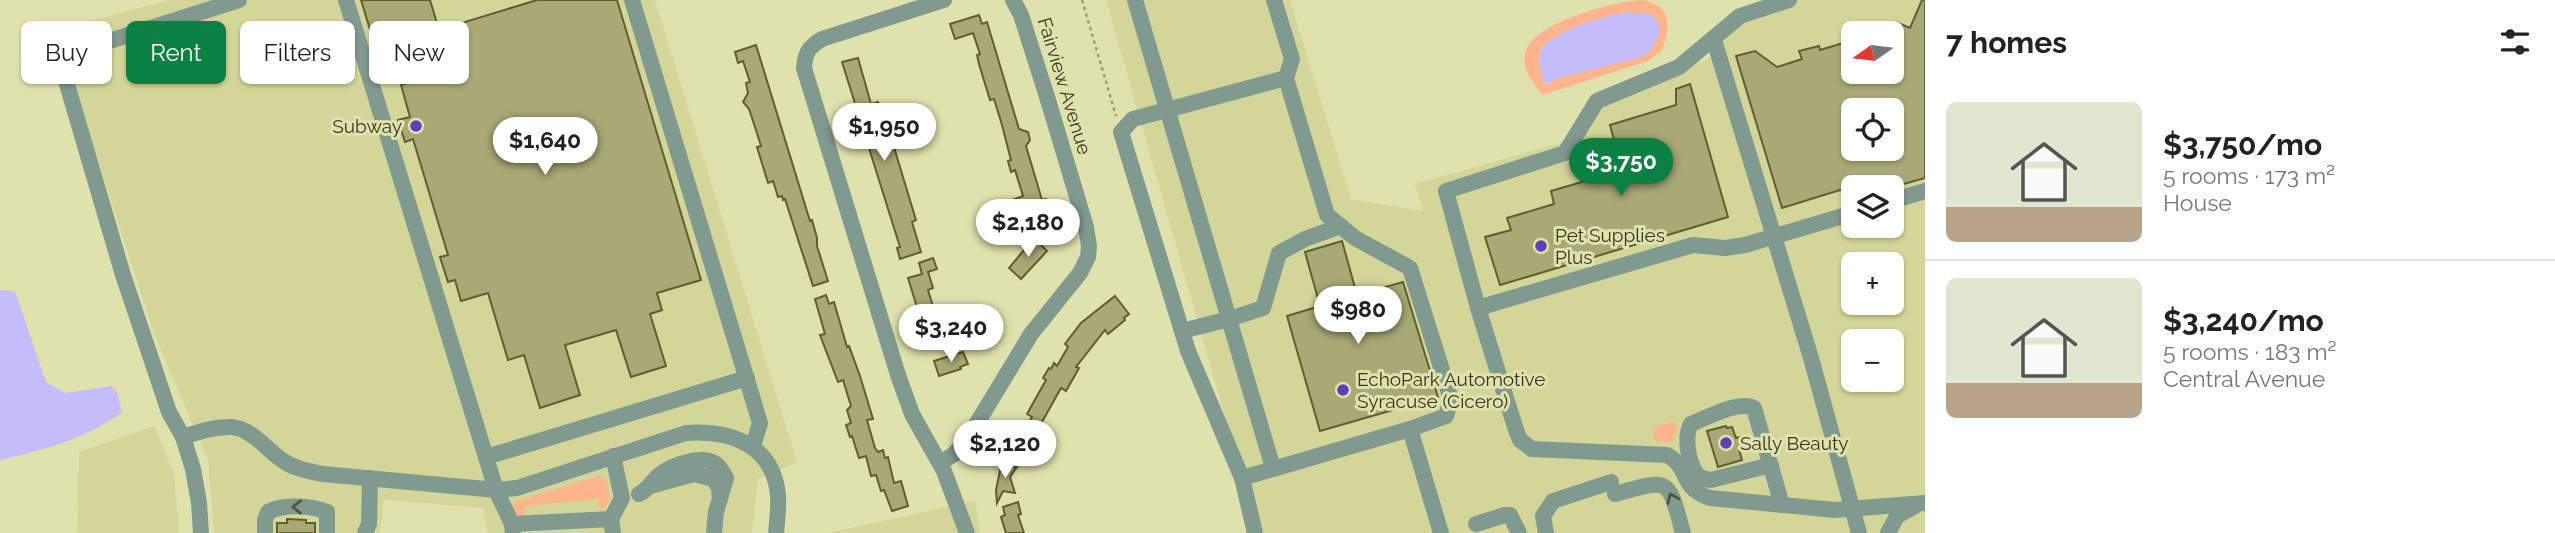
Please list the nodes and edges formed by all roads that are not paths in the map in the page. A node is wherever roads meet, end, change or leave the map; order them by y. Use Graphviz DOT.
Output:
graph roads {
  1 [pos="239,0"];
  2 [pos="346,0"];
  3 [pos="632,0"];
  4 [pos="943,0"];
  5 [pos="1013,0"];
  6 [pos="1135,0"];
  7 [pos="1274,0"];
  8 [pos="1789,0"];
  9 [pos="1714,40"];
  10 [pos="1286,78"];
  11 [pos="1167,110"];
  12 [pos="1925,191"];
  13 [pos="1904,197"];
  14 [pos="1841,217"];
  15 [pos="1341,226"];
  16 [pos="1774,237"];
  17 [pos="1478,308"];
  18 [pos="1229,319"];
  19 [pos="1182,331"];
  20 [pos="747,378"];
  21 [pos="1410,429"];
  22 [pos="183,437"];
  23 [pos="753,446"];
  24 [pos="613,456"];
  25 [pos="486,457"];
  26 [pos="940,463"];
  27 [pos="1771,466"];
  28 [pos="1273,468"];
  29 [pos="370,478"];
  30 [pos="1242,478"];
  31 [pos="496,490"];
  32 [pos="644,490"];
  33 [pos="1922,503"];
  34 [pos="1782,505"];
  35 [pos="1853,510"];
  36 [pos="1476,524"];
  37 [pos="612,526"];
  38 [pos="512,529"];
  39 [pos="201,533"];
  40 [pos="265,533"];
  41 [pos="327,533"];
  42 [pos="365,533"];
  43 [pos="714,533"];
  44 [pos="776,533"];
  45 [pos="967,533"];
  46 [pos="1255,533"];
  47 [pos="1441,533"];
  48 [pos="1519,533"];
  49 [pos="1546,533"];
  50 [pos="1684,533"];
  51 [pos="1861,533"];
  52 [pos="1888,533"];
  1 -- 22 [label="street"];
  2 -- 25 [label="street"];
  3 -- 20 [label="street"];
  4 -- 26 [label="street"];
  5 -- 26 [label="street, Fairview Avenue"];
  6 -- 11 [label="street"];
  7 -- 10 [label="street"];
  8 -- 9 [label="street"];
  9 -- 16 [label="street"];
  9 -- 17 [label="street"];
  10 -- 11 [label="street"];
  10 -- 15 [label="street"];
  11 -- 18 [label="street"];
  11 -- 19 [label="street"];
  12 -- 13 [label="street"];
  14 -- 16 [label="street"];
  15 -- 18 [label="street"];
  15 -- 21 [label="street"];
  16 -- 17 [label="street"];
  16 -- 35 [label="street"];
  17 -- 34 [label="street"];
  18 -- 19 [label="street"];
  18 -- 28 [label="street"];
  19 -- 30 [label="street"];
  20 -- 23 [label="street"];
  20 -- 25 [label="street"];
  21 -- 28 [label="street"];
  21 -- 47 [label="street"];
  22 -- 29 [label="street"];
  22 -- 39 [label="street"];
  23 -- 24 [label="street"];
  23 -- 44 [label="street"];
  24 -- 31 [label="street"];
  24 -- 37 [label="street"];
  25 -- 31 [label="street"];
  26 -- 45 [label="street"];
  27 -- 27 [label="street"];
  27 -- 34 [label="street"];
  28 -- 30 [label="street"];
  29 -- 31 [label="street"];
  29 -- 42 [label="street"];
  30 -- 46 [label="street"];
  31 -- 38 [label="street"];
  32 -- 43 [label="street"];
  33 -- 35 [label="street"];
  33 -- 52 [label="street"];
  34 -- 35 [label="street"];
  35 -- 51 [label="street"];
  36 -- 48 [label="street"];
  37 -- 38 [label="street"];
  41 -- 40 [label="street, one-way"];
  50 -- 49 [label="street, one-way"];
}
